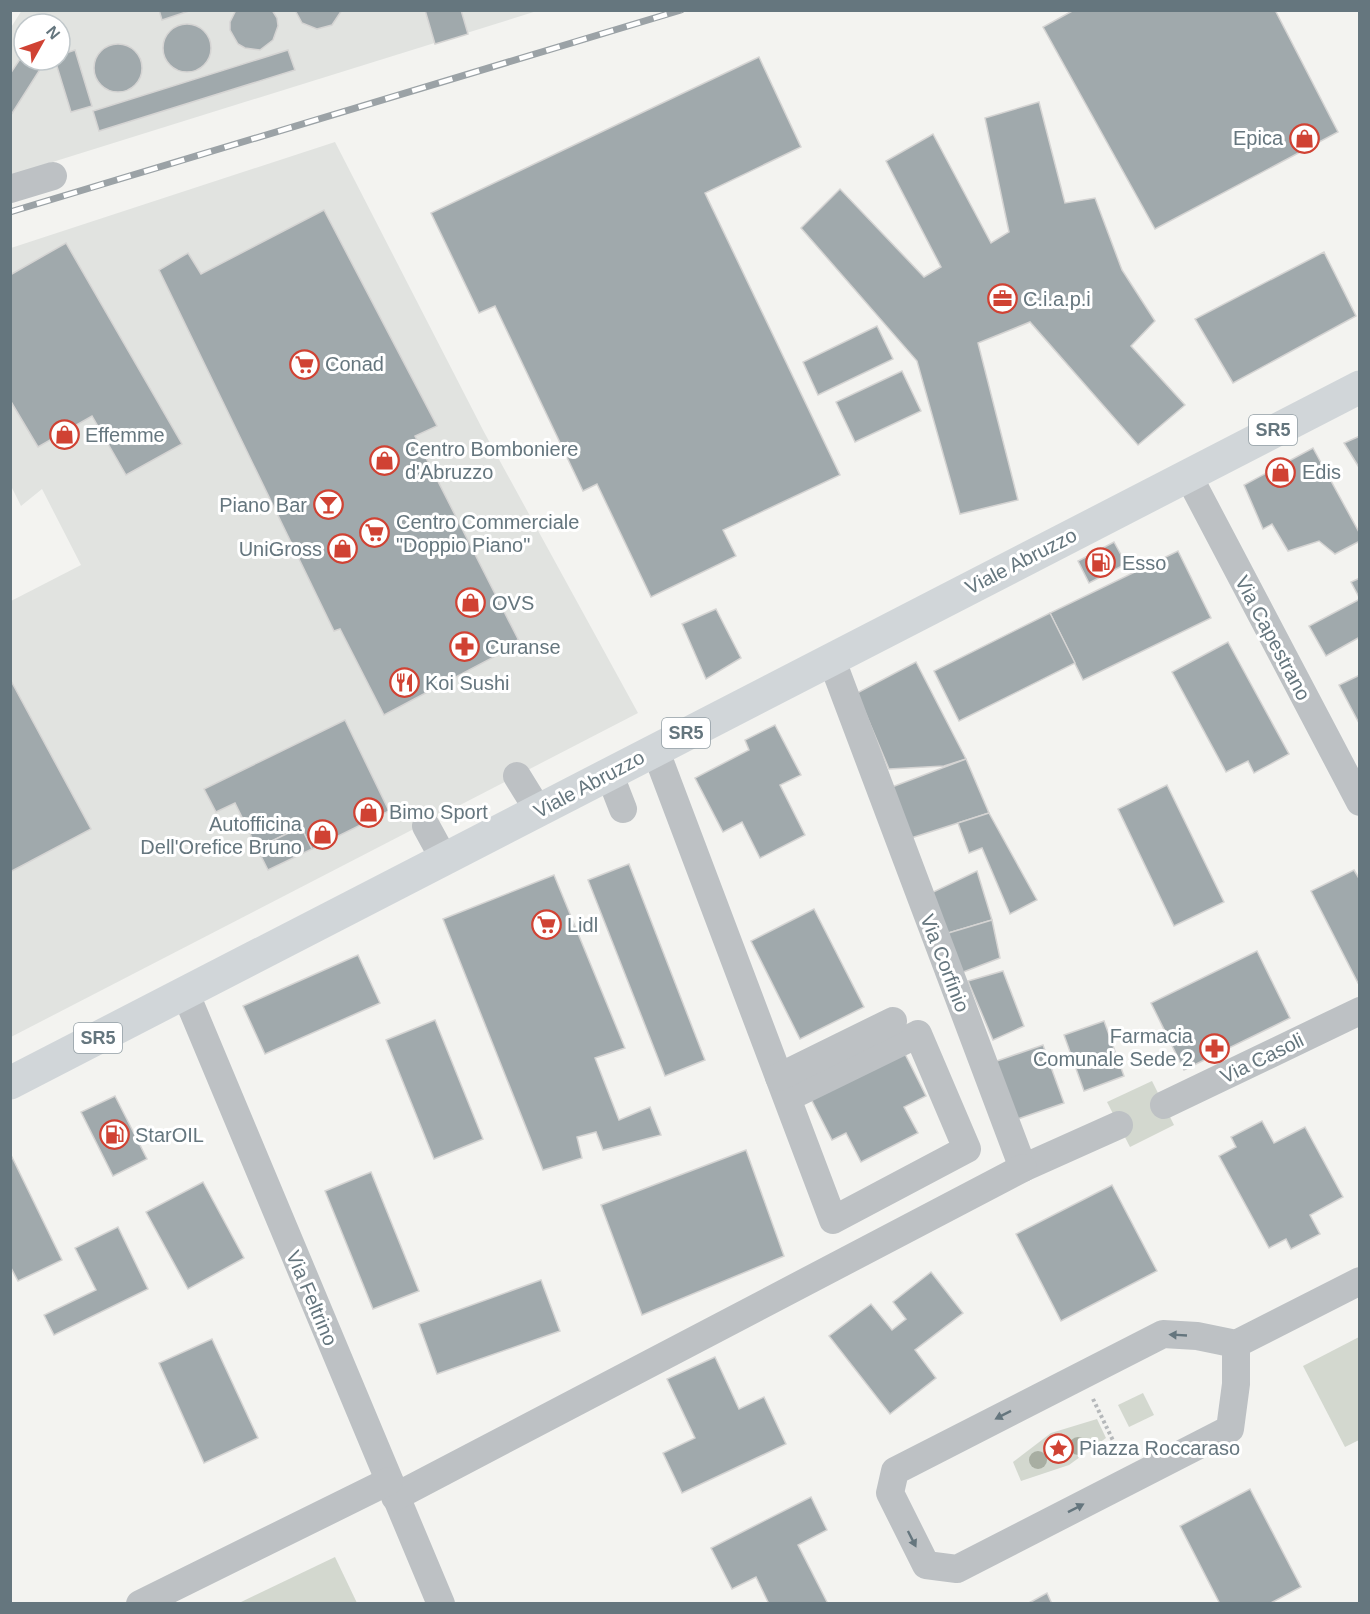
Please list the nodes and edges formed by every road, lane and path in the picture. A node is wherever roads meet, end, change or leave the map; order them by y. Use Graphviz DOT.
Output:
graph roads {
  1 [pos="53,176"];
  2 [pos="10,189"];
  3 [pos="1359,387"];
  4 [pos="1188,475"];
  5 [pos="831,658"];
  6 [pos="655,749"];
  7 [pos="609,773"];
  8 [pos="517,776"];
  9 [pos="1359,802"];
  10 [pos="623,809"];
  11 [pos="538,810"];
  12 [pos="426,826"];
  13 [pos="444,860"];
  14 [pos="185,992"];
  15 [pos="1359,1011"];
  16 [pos="893,1021"];
  17 [pos="10,1083"];
  18 [pos="783,1088"];
  19 [pos="1164,1105"];
  20 [pos="1119,1125"];
  21 [pos="1023,1168"];
  22 [pos="1359,1281"];
  23 [pos="1236,1344"];
  24 [pos="1081,1374"];
  25 [pos="1131,1480"];
  26 [pos="392,1489"];
  27 [pos="140,1604"];
  28 [pos="441,1604"];
  1 -- 2 [label="street"];
  3 -- 4 [label="main road, Viale Abruzzo / SR5"];
  4 -- 5 [label="main road, Viale Abruzzo / SR5"];
  4 -- 9 [label="street, Via Capestrano"];
  5 -- 6 [label="main road, Viale Abruzzo / SR5"];
  5 -- 21 [label="street, Via Corfinio"];
  6 -- 7 [label="main road, Viale Abruzzo / SR5"];
  6 -- 18 [label="street"];
  7 -- 10 [label="street"];
  7 -- 11 [label="main road, Viale Abruzzo / SR5"];
  8 -- 11 [label="street"];
  11 -- 13 [label="main road, Viale Abruzzo / SR5"];
  12 -- 13 [label="street"];
  13 -- 14 [label="main road, Viale Abruzzo / SR5"];
  14 -- 17 [label="main road, Viale Abruzzo / SR5"];
  14 -- 26 [label="street, Via Feltrino"];
  15 -- 19 [label="street, Via Casoli"];
  16 -- 18 [label="street"];
  18 -- 18 [label="street"];
  20 -- 21 [label="street"];
  21 -- 26 [label="street"];
  22 -- 23 [label="street"];
  23 -- 24 [label="street, one-way"];
  23 -- 25 [label="street"];
  24 -- 25 [label="path"];
  24 -- 25 [label="street, one-way"];
  26 -- 27 [label="street"];
  26 -- 28 [label="street, Via Feltrino"];
}
